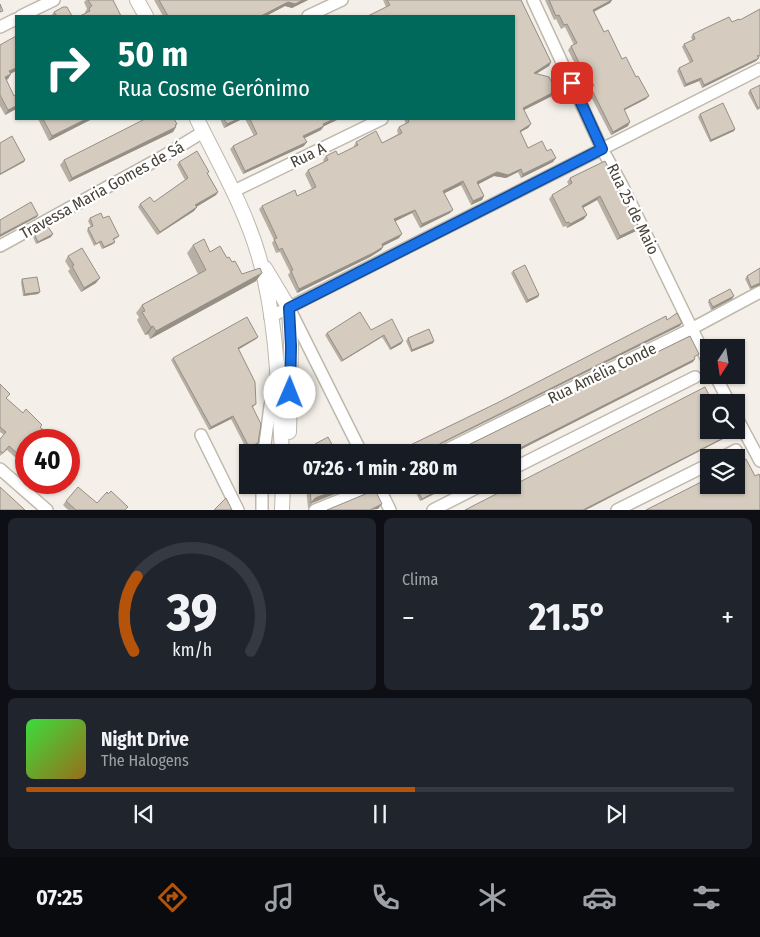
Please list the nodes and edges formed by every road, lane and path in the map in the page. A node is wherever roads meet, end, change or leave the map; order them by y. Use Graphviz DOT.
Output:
graph roads {
  1 [pos="54,0"];
  2 [pos="137,0"];
  3 [pos="342,0"];
  4 [pos="533,0"];
  5 [pos="24,15"];
  6 [pos="145,15"];
  7 [pos="310,15"];
  8 [pos="15,20"];
  9 [pos="0,27"];
  10 [pos="760,69"];
  11 [pos="197,120"];
  12 [pos="380,120"];
  13 [pos="203,132"];
  14 [pos="602,149"];
  15 [pos="234,190"];
  16 [pos="0,246"];
  17 [pos="259,256"];
  18 [pos="760,292"];
  19 [pos="289,308"];
  20 [pos="270,317"];
  21 [pos="691,329"];
  22 [pos="700,346"];
  23 [pos="278,374"];
  24 [pos="695,377"];
  25 [pos="745,433"];
  26 [pos="201,435"];
  27 [pos="265,444"];
  28 [pos="282,444"];
  29 [pos="288,444"];
  30 [pos="357,444"];
  31 [pos="458,444"];
  32 [pos="760,461"];
  33 [pos="521,464"];
  34 [pos="700,468"];
  35 [pos="0,469"];
  36 [pos="262,494"];
  37 [pos="283,494"];
  38 [pos="355,494"];
  39 [pos="382,494"];
  40 [pos="464,494"];
  41 [pos="47,510"];
  42 [pos="238,510"];
  43 [pos="262,510"];
  44 [pos="282,510"];
  45 [pos="315,510"];
  46 [pos="390,510"];
  47 [pos="433,510"];
  48 [pos="617,510"];
  1 -- 5 [label="street"];
  2 -- 6 [label="street"];
  3 -- 7 [label="street"];
  4 -- 14 [label="street, Rua 25 de Maio"];
  8 -- 9 [label="street"];
  10 -- 14 [label="street"];
  11 -- 13 [label="street"];
  12 -- 15 [label="street, Rua A"];
  13 -- 15 [label="street"];
  13 -- 16 [label="street, Travessa Maria Gomes de Sá"];
  14 -- 19 [label="street"];
  14 -- 21 [label="street, Rua 25 de Maio"];
  15 -- 17 [label="street"];
  17 -- 19 [label="street"];
  17 -- 20 [label="street"];
  18 -- 21 [label="street, Rua Amélia Conde"];
  19 -- 20 [label="street"];
  19 -- 29 [label="street"];
  19 -- 30 [label="street"];
  20 -- 23 [label="street"];
  21 -- 22 [label="street, Rua 25 de Maio"];
  21 -- 31 [label="street, Rua Amélia Conde"];
  23 -- 27 [label="street"];
  23 -- 28 [label="street"];
  24 -- 33 [label="street"];
  25 -- 32 [label="street"];
  26 -- 42 [label="street"];
  34 -- 48 [label="street"];
  35 -- 41 [label="street"];
  36 -- 43 [label="street"];
  37 -- 44 [label="street"];
  38 -- 45 [label="street"];
  39 -- 46 [label="street"];
  40 -- 47 [label="street"];
}
